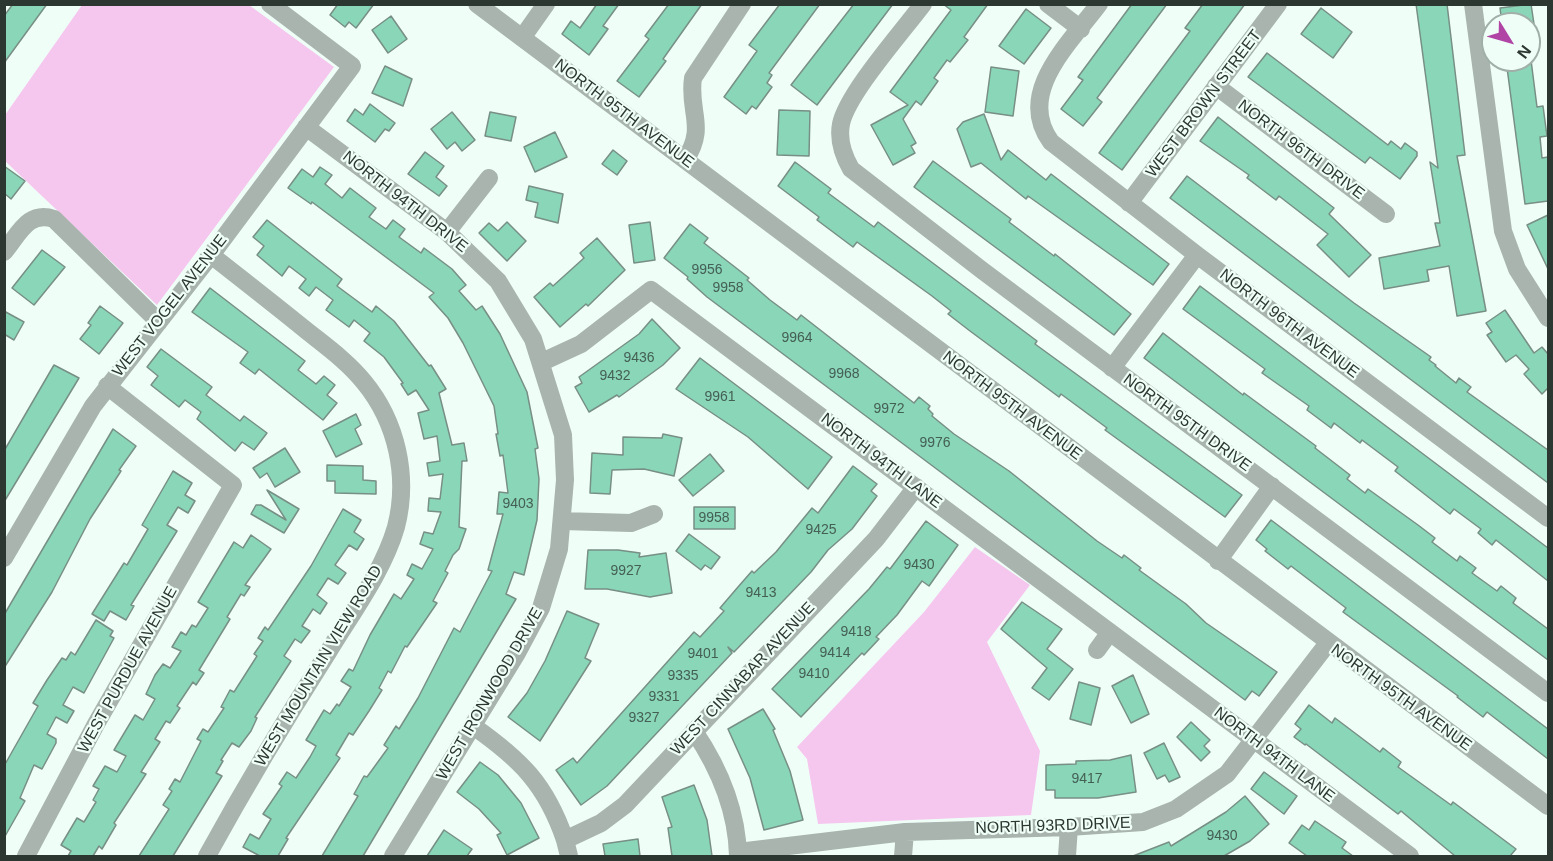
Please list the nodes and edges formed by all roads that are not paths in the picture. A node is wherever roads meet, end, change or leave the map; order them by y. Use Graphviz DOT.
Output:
graph roads {
  1 [pos="270,4"];
  2 [pos="477,4"];
  3 [pos="546,4"];
  4 [pos="742,4"];
  5 [pos="922,4"];
  6 [pos="1048,4"];
  7 [pos="1099,4"];
  8 [pos="1278,4"];
  9 [pos="1473,4"];
  10 [pos="1081,29"];
  11 [pos="522,38"];
  12 [pos="1216,86"];
  13 [pos="306,127"];
  14 [pos="685,159"];
  15 [pos="489,178"];
  16 [pos="1130,203"];
  17 [pos="1386,214"];
  18 [pos="447,232"];
  19 [pos="4,252"];
  20 [pos="211,255"];
  21 [pos="1197,255"];
  22 [pos="1548,318"];
  23 [pos="159,322"];
  24 [pos="542,362"];
  25 [pos="1112,368"];
  26 [pos="107,386"];
  27 [pos="1272,486"];
  28 [pos="916,487"];
  29 [pos="654,514"];
  30 [pos="1548,518"];
  31 [pos="562,521"];
  32 [pos="4,558"];
  33 [pos="1218,561"];
  34 [pos="1110,632"];
  35 [pos="1328,643"];
  36 [pos="1097,650"];
  37 [pos="1548,693"];
  38 [pos="473,726"];
  39 [pos="694,731"];
  40 [pos="1255,741"];
  41 [pos="1548,807"];
  42 [pos="1069,827"];
  43 [pos="904,832"];
  44 [pos="567,848"];
  45 [pos="738,854"];
  46 [pos="26,856"];
  47 [pos="207,856"];
  48 [pos="393,856"];
  49 [pos="903,856"];
  50 [pos="1067,856"];
  51 [pos="1410,856"];
  1 -- 13 [label="street, WEST VOGEL AVENUE"];
  2 -- 11 [label="street, NORTH 95TH AVENUE"];
  3 -- 11 [label="street"];
  4 -- 14 [label="street"];
  5 -- 25 [label="street, NORTH 95TH DRIVE"];
  6 -- 10 [label="street"];
  7 -- 10 [label="street"];
  8 -- 12 [label="street, WEST BROWN STREET"];
  9 -- 22 [label="street"];
  10 -- 16 [label="street, NORTH 96TH AVENUE"];
  11 -- 14 [label="street, NORTH 95TH AVENUE"];
  12 -- 16 [label="street, WEST BROWN STREET"];
  12 -- 17 [label="street, NORTH 96TH DRIVE"];
  13 -- 18 [label="street, NORTH 94TH DRIVE"];
  13 -- 20 [label="street, WEST VOGEL AVENUE"];
  14 -- 33 [label="street, NORTH 95TH AVENUE"];
  15 -- 18 [label="street"];
  16 -- 21 [label="street, NORTH 96TH AVENUE"];
  18 -- 24 [label="street, NORTH 94TH DRIVE"];
  19 -- 23 [label="street"];
  20 -- 23 [label="street, WEST VOGEL AVENUE"];
  20 -- 47 [label="street, WEST MOUNTAIN VIEW ROAD"];
  21 -- 25 [label="street"];
  21 -- 30 [label="street, NORTH 96TH AVENUE"];
  23 -- 26 [label="street, WEST VOGEL AVENUE"];
  24 -- 28 [label="street, NORTH 94TH LANE"];
  24 -- 31 [label="street, NORTH 94TH DRIVE"];
  25 -- 27 [label="street, NORTH 95TH DRIVE"];
  26 -- 32 [label="street, WEST VOGEL AVENUE"];
  26 -- 46 [label="street, WEST PURDUE AVENUE"];
  27 -- 33 [label="street"];
  27 -- 37 [label="street, NORTH 95TH DRIVE"];
  28 -- 34 [label="street, NORTH 94TH LANE"];
  28 -- 39 [label="street, WEST CINNABAR AVENUE"];
  29 -- 31 [label="street"];
  31 -- 38 [label="street, WEST IRONWOOD DRIVE"];
  33 -- 35 [label="street, NORTH 95TH AVENUE"];
  34 -- 36 [label="street"];
  34 -- 40 [label="street, NORTH 94TH LANE"];
  35 -- 40 [label="street, NORTH 93RD DRIVE"];
  35 -- 41 [label="street, NORTH 95TH AVENUE"];
  38 -- 44 [label="street"];
  38 -- 48 [label="street, WEST IRONWOOD DRIVE"];
  39 -- 44 [label="street, WEST CINNABAR AVENUE"];
  39 -- 45 [label="street"];
  40 -- 42 [label="street, NORTH 93RD DRIVE"];
  40 -- 51 [label="street, NORTH 94TH LANE"];
  42 -- 43 [label="street, NORTH 93RD DRIVE"];
  42 -- 50 [label="street"];
  43 -- 45 [label="street, NORTH 93RD DRIVE"];
  43 -- 49 [label="street"];
}
